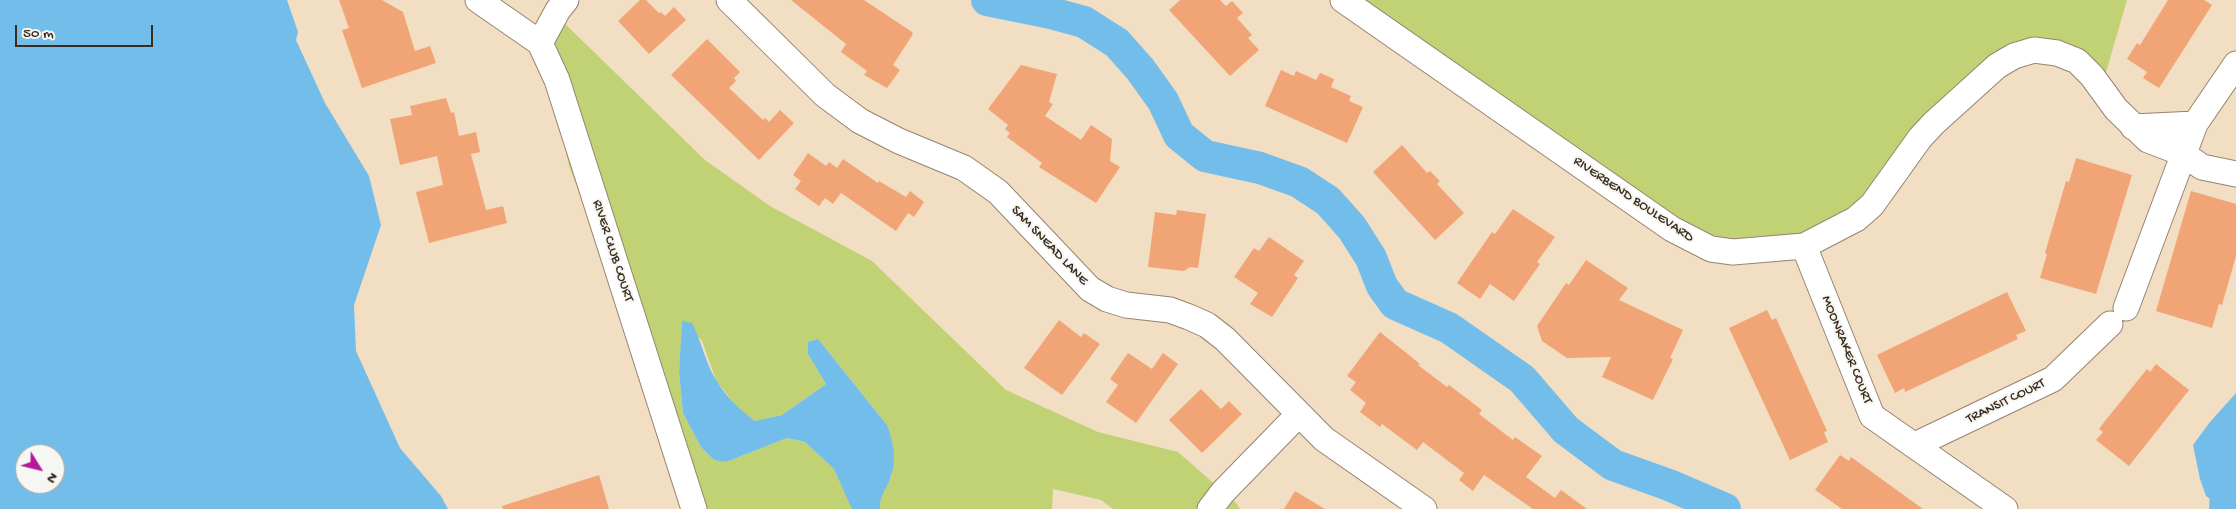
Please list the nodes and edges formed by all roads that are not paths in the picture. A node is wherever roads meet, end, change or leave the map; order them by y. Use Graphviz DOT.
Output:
graph roads {
  1 [pos="478,0"];
  2 [pos="566,0"];
  3 [pos="729,0"];
  4 [pos="1344,0"];
  5 [pos="540,43"];
  6 [pos="2236,64"];
  7 [pos="2194,124"];
  8 [pos="2133,127"];
  9 [pos="2182,153"];
  10 [pos="2236,174"];
  11 [pos="1804,246"];
  12 [pos="1299,414"];
  13 [pos="1915,446"];
  14 [pos="694,509"];
  15 [pos="1210,509"];
  16 [pos="1424,509"];
  17 [pos="2005,509"];
  1 -- 5 [label="street"];
  2 -- 5 [label="street"];
  3 -- 12 [label="street, SAM SNEAD LANE"];
  4 -- 11 [label="street, RIVERBEND BOULEVARD"];
  5 -- 14 [label="street, RIVER CLUB COURT"];
  6 -- 7 [label="street, TRANSIT COURT"];
  7 -- 8 [label="street"];
  7 -- 9 [label="street, TRANSIT COURT"];
  8 -- 9 [label="street, RIVERBEND BOULEVARD"];
  8 -- 11 [label="street, RIVERBEND BOULEVARD"];
  9 -- 10 [label="street, RIVERBEND BOULEVARD"];
  9 -- 13 [label="street, TRANSIT COURT"];
  11 -- 13 [label="street, MOONRAKER COURT"];
  12 -- 15 [label="street"];
  12 -- 16 [label="street, SAM SNEAD LANE"];
  13 -- 17 [label="street, MOONRAKER COURT"];
}
